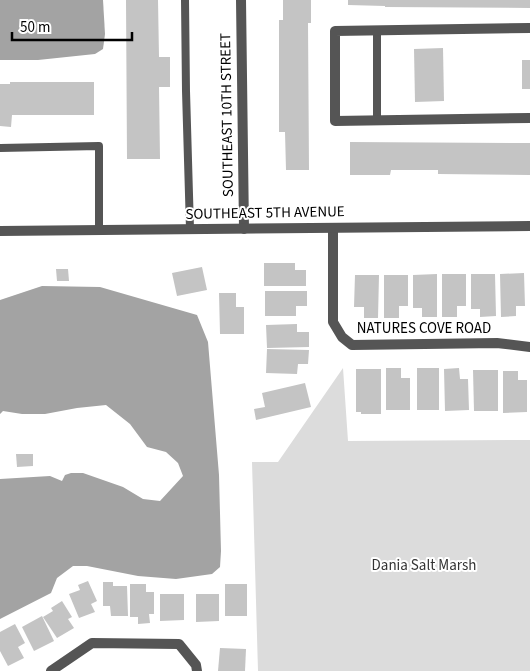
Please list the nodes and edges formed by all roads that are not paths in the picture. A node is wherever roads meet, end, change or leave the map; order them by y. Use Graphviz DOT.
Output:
graph roads {
  1 [pos="185,0"];
  2 [pos="241,0"];
  3 [pos="530,28"];
  4 [pos="377,30"];
  5 [pos="530,118"];
  6 [pos="377,120"];
  7 [pos="0,148"];
  8 [pos="530,226"];
  9 [pos="333,228"];
  10 [pos="190,229"];
  11 [pos="244,229"];
  12 [pos="0,230"];
  13 [pos="99,230"];
  14 [pos="530,347"];
  15 [pos="51,671"];
  16 [pos="197,671"];
  1 -- 10 [label="lane"];
  2 -- 11 [label="street, SOUTHEAST 10TH STREET"];
  3 -- 4 [label="street"];
  4 -- 6 [label="lane"];
  4 -- 6 [label="street"];
  5 -- 6 [label="street"];
  7 -- 13 [label="lane"];
  8 -- 9 [label="street, SOUTHEAST 5TH AVENUE"];
  9 -- 11 [label="street, SOUTHEAST 5TH AVENUE"];
  9 -- 14 [label="street, NATURES COVE ROAD"];
  10 -- 11 [label="street, SOUTHEAST 5TH AVENUE"];
  10 -- 13 [label="street, SOUTHEAST 5TH AVENUE"];
  12 -- 13 [label="street, SOUTHEAST 5TH AVENUE"];
  15 -- 16 [label="street"];
}
